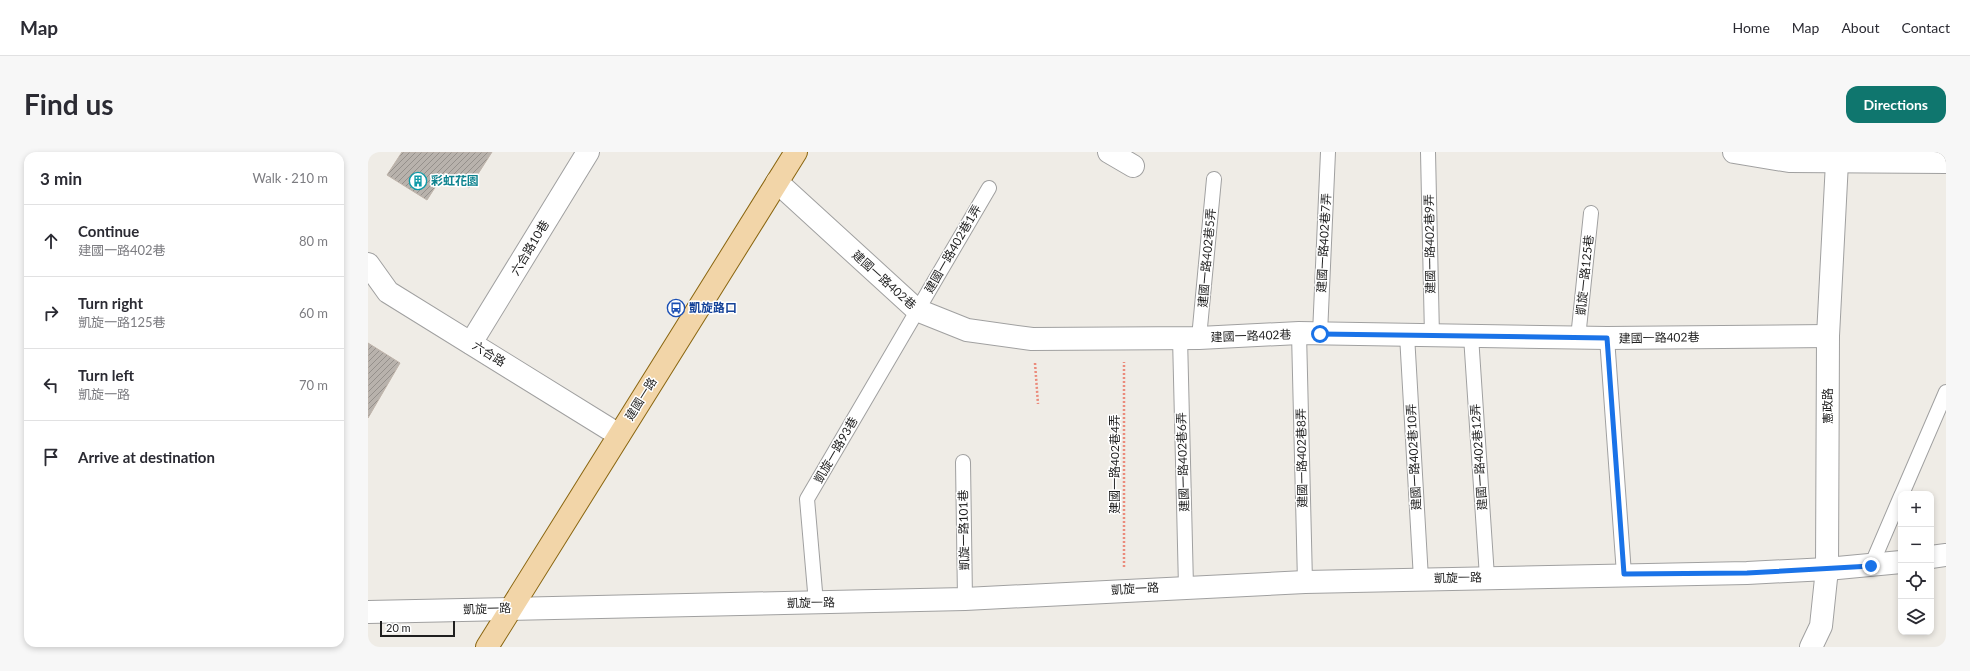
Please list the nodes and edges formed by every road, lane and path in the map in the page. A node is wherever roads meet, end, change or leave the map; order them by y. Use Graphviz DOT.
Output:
graph roads {
  1 [pos="588,152"];
  2 [pos="796,152"];
  3 [pos="1109,152"];
  4 [pos="1328,152"];
  5 [pos="1428,152"];
  6 [pos="1734,152"];
  7 [pos="1837,162"];
  8 [pos="1946,162"];
  9 [pos="1133,166"];
  10 [pos="1214,179"];
  11 [pos="777,182"];
  12 [pos="989,188"];
  13 [pos="1591,213"];
  14 [pos="368,264"];
  15 [pos="917,310"];
  16 [pos="1309,334"];
  17 [pos="1407,335"];
  18 [pos="1432,336"];
  19 [pos="1471,336"];
  20 [pos="1828,336"];
  21 [pos="1124,337"];
  22 [pos="1189,338"];
  23 [pos="1578,338"];
  24 [pos="1607,338"];
  25 [pos="1032,339"];
  26 [pos="471,343"];
  27 [pos="1946,392"];
  28 [pos="1038,404"];
  29 [pos="619,435"];
  30 [pos="963,462"];
  31 [pos="1903,491"];
  32 [pos="1898,502"];
  33 [pos="1946,555"];
  34 [pos="1934,557"];
  35 [pos="1898,562"];
  36 [pos="1871,566"];
  37 [pos="1827,569"];
  38 [pos="1624,574"];
  39 [pos="1487,577"];
  40 [pos="1420,579"];
  41 [pos="1305,582"];
  42 [pos="1186,587"];
  43 [pos="1124,590"];
  44 [pos="965,599"];
  45 [pos="816,603"];
  46 [pos="510,608"];
  47 [pos="368,612"];
  48 [pos="487,647"];
  49 [pos="1811,647"];
  1 -- 26 [label="street, 六合路10巷"];
  2 -- 11 [label="main road, 建國一路"];
  3 -- 9 [label="street"];
  4 -- 16 [label="lane, 建國一路402巷7弄"];
  5 -- 18 [label="lane, 建國一路402巷9弄"];
  6 -- 7 [label="street"];
  7 -- 8 [label="street"];
  7 -- 20 [label="street, 憲政路"];
  10 -- 22 [label="lane, 建國一路402巷5弄"];
  11 -- 15 [label="street, 建國一路402巷"];
  11 -- 29 [label="main road, 建國一路"];
  12 -- 15 [label="lane, 建國一路402巷1弄"];
  13 -- 23 [label="lane, 凱旋一路125巷"];
  14 -- 26 [label="street, 六合路"];
  15 -- 25 [label="street, 建國一路402巷"];
  15 -- 45 [label="lane, 凱旋一路93巷"];
  16 -- 17 [label="street, 建國一路402巷"];
  16 -- 22 [label="street, 建國一路402巷"];
  16 -- 41 [label="lane, 建國一路402巷8弄"];
  17 -- 18 [label="street, 建國一路402巷"];
  17 -- 40 [label="lane, 建國一路402巷10弄"];
  18 -- 19 [label="street, 建國一路402巷"];
  19 -- 23 [label="street, 建國一路402巷"];
  19 -- 39 [label="lane, 建國一路402巷12弄"];
  20 -- 24 [label="street, 建國一路402巷"];
  20 -- 37 [label="street, 憲政路"];
  21 -- 22 [label="street, 建國一路402巷"];
  21 -- 25 [label="street, 建國一路402巷"];
  21 -- 43 [label="path, 建國一路402巷4弄"];
  22 -- 42 [label="lane, 建國一路402巷6弄"];
  23 -- 24 [label="street, 建國一路402巷"];
  24 -- 38 [label="lane"];
  25 -- 28 [label="path"];
  26 -- 29 [label="street, 六合路"];
  27 -- 31 [label="lane"];
  29 -- 46 [label="main road, 建國一路"];
  30 -- 44 [label="lane, 凱旋一路101巷"];
  32 -- 36 [label="lane"];
  33 -- 34 [label="street"];
  35 -- 36 [label="street, 凱旋一路"];
  36 -- 37 [label="street, 凱旋一路"];
  37 -- 38 [label="street, 凱旋一路"];
  37 -- 49 [label="street, 憲政路"];
  38 -- 39 [label="street, 凱旋一路"];
  39 -- 40 [label="street, 凱旋一路"];
  40 -- 41 [label="street, 凱旋一路"];
  41 -- 42 [label="street, 凱旋一路"];
  42 -- 43 [label="street, 凱旋一路"];
  43 -- 44 [label="street, 凱旋一路"];
  44 -- 45 [label="street, 凱旋一路"];
  45 -- 46 [label="street, 凱旋一路"];
  46 -- 47 [label="street, 凱旋一路"];
  46 -- 48 [label="main road, 建國一路"];
}
